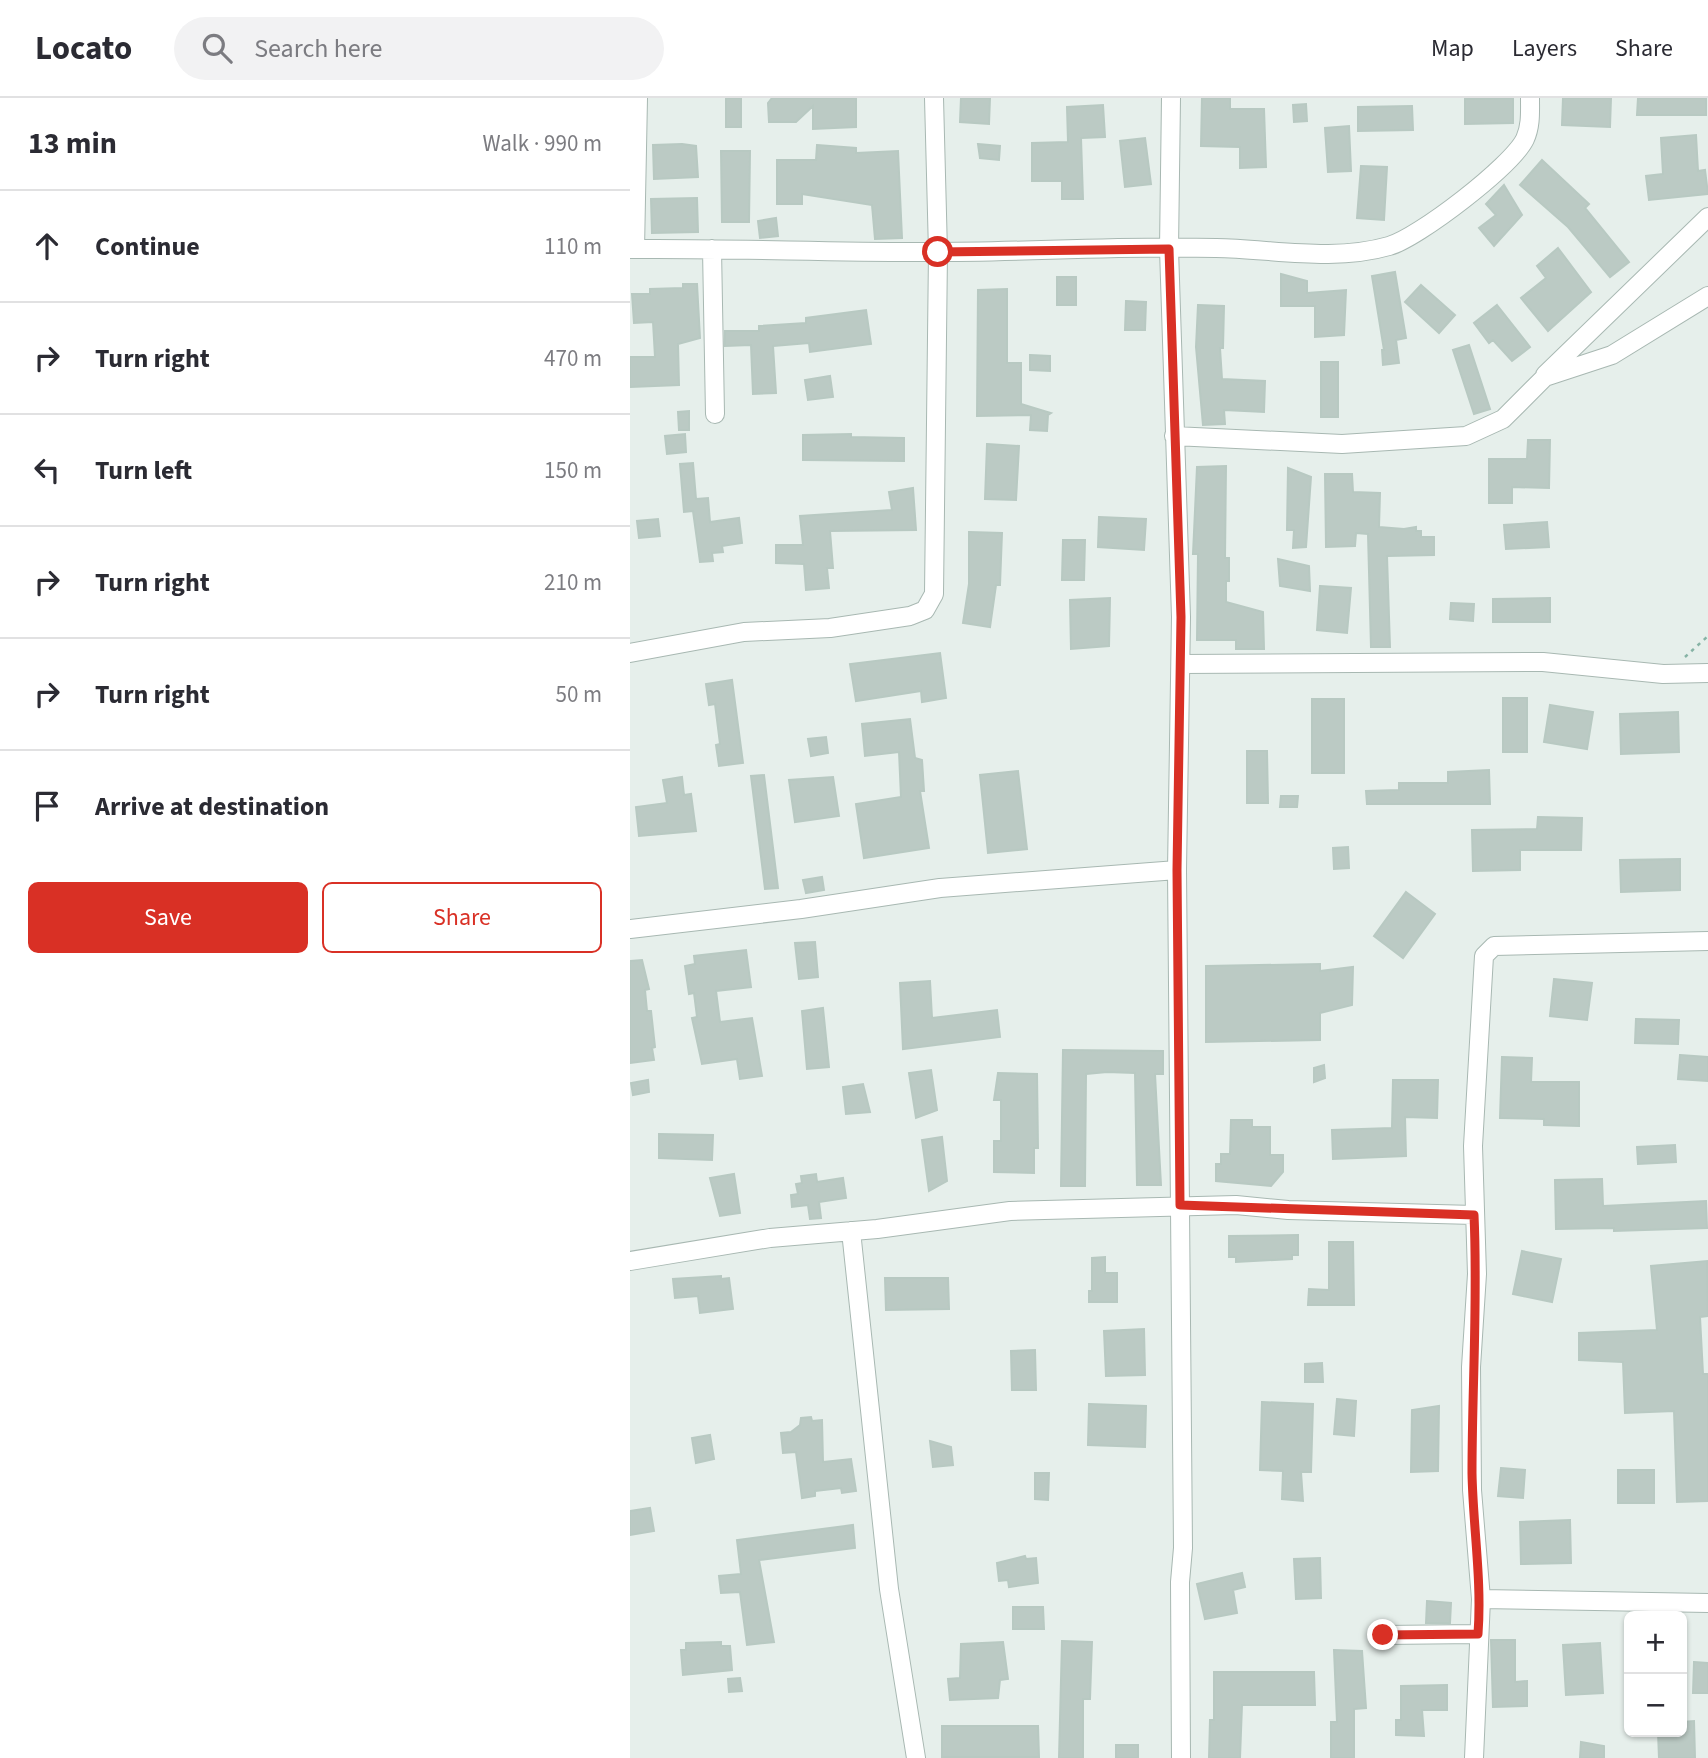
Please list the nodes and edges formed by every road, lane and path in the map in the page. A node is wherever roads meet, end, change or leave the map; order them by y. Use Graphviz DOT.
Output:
graph roads {
  1 [pos="638,98"];
  2 [pos="934,98"];
  3 [pos="1171,98"];
  4 [pos="1530,98"];
  5 [pos="1708,216"];
  6 [pos="633,249"];
  7 [pos="712,249"];
  8 [pos="1169,249"];
  9 [pos="938,252"];
  10 [pos="1708,296"];
  11 [pos="1537,383"];
  12 [pos="715,414"];
  13 [pos="1174,436"];
  14 [pos="1708,636"];
  15 [pos="630,653"];
  16 [pos="1683,659"];
  17 [pos="1181,664"];
  18 [pos="1708,674"];
  19 [pos="1177,870"];
  20 [pos="630,929"];
  21 [pos="1708,942"];
  22 [pos="1180,1205"];
  23 [pos="1474,1215"];
  24 [pos="850,1230"];
  25 [pos="630,1261"];
  26 [pos="1481,1599"];
  27 [pos="1708,1602"];
  28 [pos="1478,1634"];
  29 [pos="1383,1635"];
  30 [pos="916,1758"];
  31 [pos="1181,1758"];
  32 [pos="1474,1758"];
  1 -- 6 [label="street"];
  2 -- 9 [label="street"];
  3 -- 8 [label="street"];
  4 -- 8 [label="street"];
  5 -- 11 [label="street"];
  6 -- 7 [label="street"];
  7 -- 9 [label="street"];
  7 -- 12 [label="street"];
  8 -- 9 [label="street"];
  8 -- 13 [label="street"];
  9 -- 15 [label="street"];
  10 -- 11 [label="street"];
  11 -- 13 [label="street"];
  13 -- 17 [label="street"];
  14 -- 16 [label="path"];
  17 -- 18 [label="street"];
  17 -- 19 [label="street"];
  19 -- 20 [label="street"];
  19 -- 22 [label="street"];
  21 -- 23 [label="street"];
  22 -- 23 [label="street"];
  22 -- 24 [label="street"];
  22 -- 31 [label="street"];
  23 -- 26 [label="street"];
  24 -- 25 [label="street"];
  24 -- 30 [label="street"];
  26 -- 27 [label="street"];
  26 -- 28 [label="street"];
  28 -- 29 [label="street"];
  28 -- 32 [label="street"];
}
